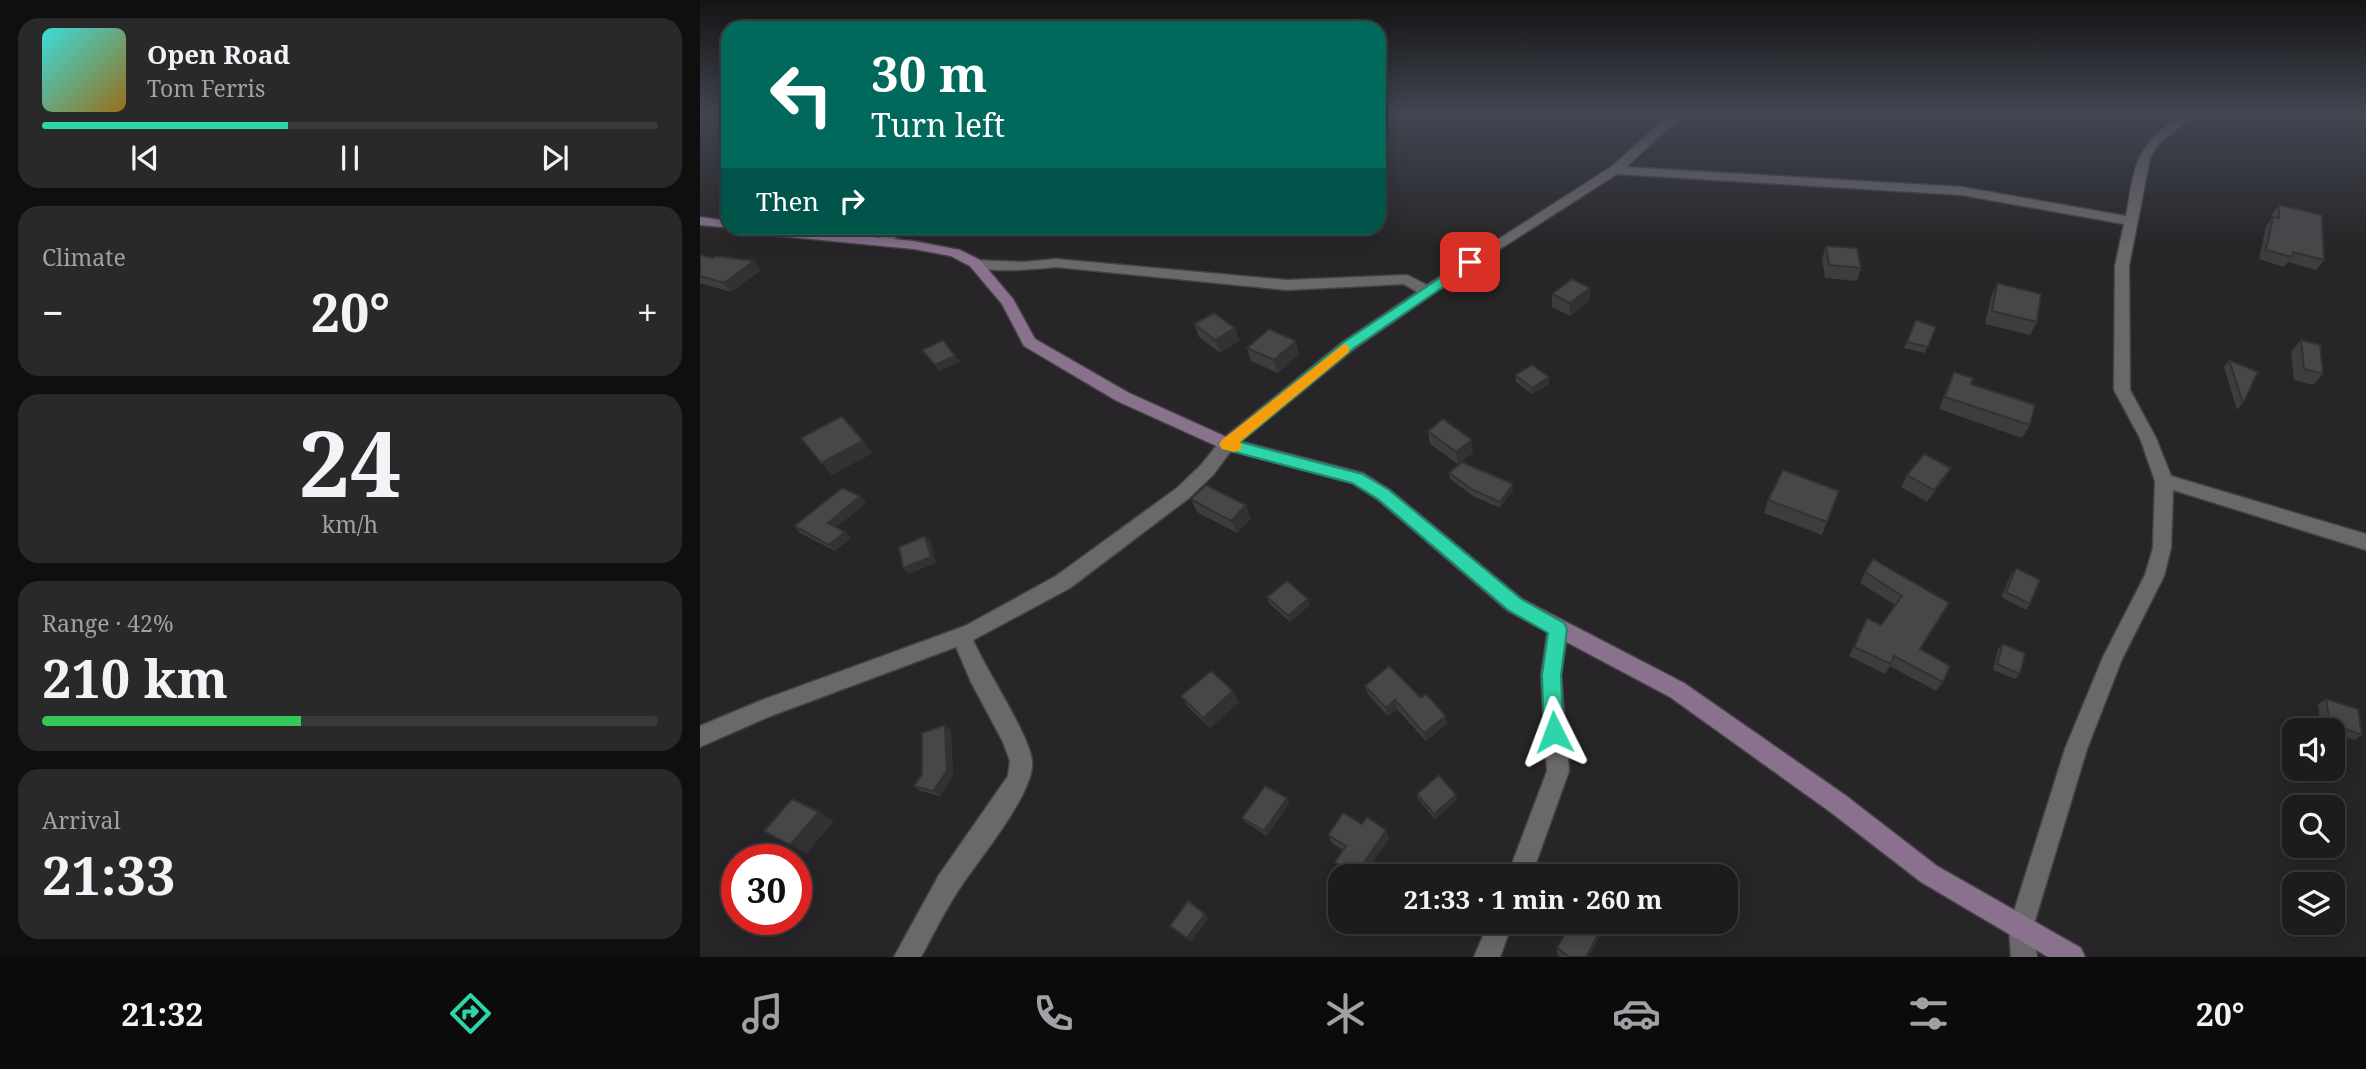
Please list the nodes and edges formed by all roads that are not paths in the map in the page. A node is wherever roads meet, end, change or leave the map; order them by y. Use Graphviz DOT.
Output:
graph roads {
  1 [pos="1629,158"];
  2 [pos="2144,158"];
  3 [pos="1615,170"];
  4 [pos="700,221"];
  5 [pos="2131,221"];
  6 [pos="721,224"];
  7 [pos="812,235"];
  8 [pos="890,235"];
  9 [pos="883,242"];
  10 [pos="975,263"];
  11 [pos="1426,291"];
  12 [pos="1227,444"];
  13 [pos="2164,481"];
  14 [pos="2366,542"];
  15 [pos="1558,629"];
  16 [pos="961,636"];
  17 [pos="700,737"];
  18 [pos="1524,864"];
  19 [pos="2021,927"];
  20 [pos="1496,934"];
  21 [pos="907,957"];
  22 [pos="1487,957"];
  23 [pos="2024,957"];
  24 [pos="2072,957"];
  1 -- 3 [label="street"];
  2 -- 5 [label="street"];
  3 -- 5 [label="street"];
  3 -- 11 [label="street"];
  4 -- 6 [label="street"];
  5 -- 13 [label="street"];
  7 -- 9 [label="street"];
  8 -- 9 [label="street"];
  9 -- 10 [label="street"];
  10 -- 11 [label="street"];
  10 -- 12 [label="street"];
  11 -- 12 [label="street"];
  12 -- 15 [label="street"];
  12 -- 16 [label="street"];
  13 -- 14 [label="street"];
  13 -- 19 [label="street"];
  15 -- 18 [label="street"];
  15 -- 19 [label="street"];
  16 -- 17 [label="street"];
  16 -- 21 [label="street"];
  19 -- 23 [label="street"];
  19 -- 24 [label="street"];
  20 -- 22 [label="street"];
}
